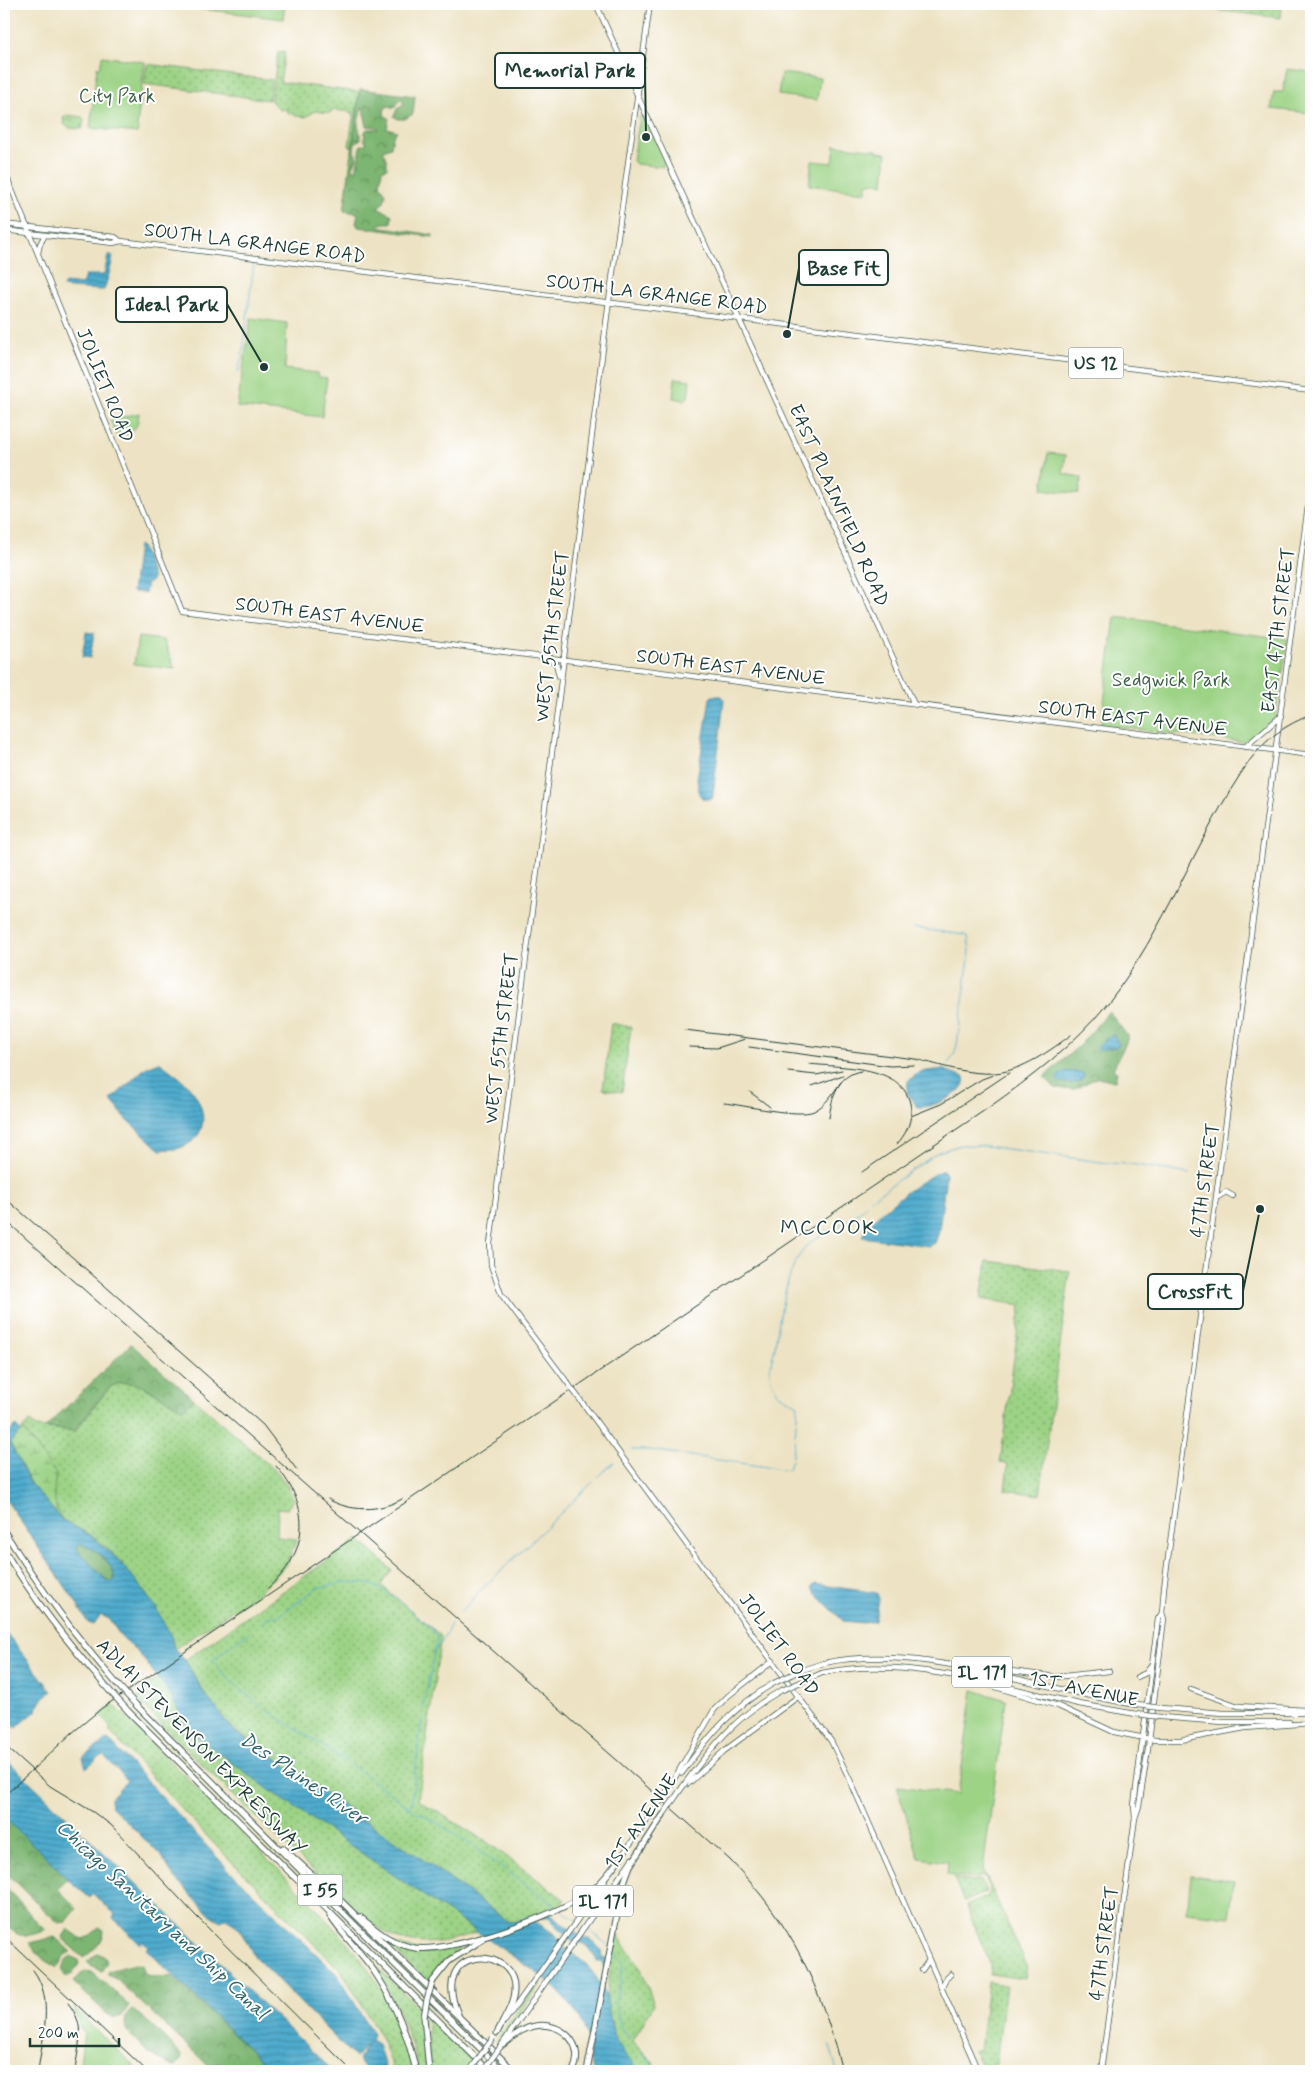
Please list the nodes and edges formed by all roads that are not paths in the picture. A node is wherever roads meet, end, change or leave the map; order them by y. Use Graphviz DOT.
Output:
graph roads {
  1 [pos="596,4"];
  2 [pos="650,4"];
  3 [pos="641,71"];
  4 [pos="627,73"];
  5 [pos="638,97"];
  6 [pos="648,116"];
  7 [pos="635,118"];
  8 [pos="4,170"];
  9 [pos="4,224"];
  10 [pos="26,226"];
  11 [pos="4,230"];
  12 [pos="28,233"];
  13 [pos="46,235"];
  14 [pos="118,240"];
  15 [pos="38,255"];
  16 [pos="609,303"];
  17 [pos="738,318"];
  18 [pos="1311,391"];
  19 [pos="1311,483"];
  20 [pos="182,610"];
  21 [pos="533,655"];
  22 [pos="563,659"];
  23 [pos="560,682"];
  24 [pos="914,704"];
  25 [pos="1281,716"];
  26 [pos="1245,747"];
  27 [pos="1277,751"];
  28 [pos="1311,755"];
  29 [pos="1233,1196"];
  30 [pos="1216,1201"];
  31 [pos="493,1273"];
  32 [pos="4,1531"];
  33 [pos="4,1550"];
  34 [pos="1162,1613"];
  35 [pos="910,1660"];
  36 [pos="773,1661"];
  37 [pos="1151,1665"];
  38 [pos="1109,1671"];
  39 [pos="1137,1677"];
  40 [pos="966,1678"];
  41 [pos="1191,1689"];
  42 [pos="799,1696"];
  43 [pos="1311,1712"];
  44 [pos="1311,1723"];
  45 [pos="1129,1735"];
  46 [pos="1146,1738"];
  47 [pos="1161,1740"];
  48 [pos="1141,1757"];
  49 [pos="1145,1767"];
  50 [pos="679,1773"];
  51 [pos="687,1783"];
  52 [pos="662,1815"];
  53 [pos="1135,1818"];
  54 [pos="256,1825"];
  55 [pos="621,1857"];
  56 [pos="338,1900"];
  57 [pos="324,1908"];
  58 [pos="470,1943"];
  59 [pos="929,1960"];
  60 [pos="922,1970"];
  61 [pos="951,1974"];
  62 [pos="941,1988"];
  63 [pos="467,2024"];
  64 [pos="495,2035"];
  65 [pos="501,2046"];
  66 [pos="416,2071"];
  67 [pos="429,2071"];
  68 [pos="470,2071"];
  69 [pos="483,2071"];
  70 [pos="489,2071"];
  71 [pos="503,2071"];
  72 [pos="515,2071"];
  73 [pos="573,2071"];
  74 [pos="587,2071"];
  75 [pos="978,2071"];
  76 [pos="1100,2071"];
  1 -- 4 [label="main road, EAST PLAINFIELD ROAD"];
  2 -- 3 [label="main road, WEST 55TH STREET"];
  3 -- 4 [label="main road"];
  3 -- 5 [label="main road, WEST 55TH STREET"];
  4 -- 5 [label="main road, EAST PLAINFIELD ROAD"];
  5 -- 6 [label="main road, EAST PLAINFIELD ROAD"];
  5 -- 7 [label="main road, WEST 55TH STREET"];
  6 -- 7 [label="main road"];
  6 -- 17 [label="main road, EAST PLAINFIELD ROAD"];
  7 -- 16 [label="main road, WEST 55TH STREET"];
  8 -- 10 [label="main road, JOLIET ROAD"];
  9 -- 10 [label="main road, SOUTH LA GRANGE ROAD / US 12"];
  10 -- 12 [label="main road, JOLIET ROAD"];
  10 -- 14 [label="main road, SOUTH LA GRANGE ROAD / US 12"];
  11 -- 12 [label="main road, SOUTH LA GRANGE ROAD / US 12"];
  12 -- 13 [label="main road, SOUTH LA GRANGE ROAD / US 12"];
  12 -- 15 [label="main road, JOLIET ROAD"];
  13 -- 14 [label="main road, SOUTH LA GRANGE ROAD / US 12"];
  13 -- 15 [label="main road"];
  14 -- 16 [label="main road, SOUTH LA GRANGE ROAD / US 12"];
  15 -- 20 [label="main road, JOLIET ROAD"];
  16 -- 17 [label="main road, SOUTH LA GRANGE ROAD / US 12"];
  16 -- 22 [label="main road, WEST 55TH STREET"];
  17 -- 18 [label="main road, SOUTH LA GRANGE ROAD / US 12"];
  17 -- 24 [label="main road, EAST PLAINFIELD ROAD"];
  19 -- 25 [label="main road, EAST 47TH STREET"];
  20 -- 21 [label="main road, SOUTH EAST AVENUE"];
  21 -- 22 [label="main road, SOUTH EAST AVENUE"];
  21 -- 23 [label="main road"];
  22 -- 23 [label="main road, WEST 55TH STREET"];
  22 -- 24 [label="main road, SOUTH EAST AVENUE"];
  23 -- 31 [label="main road, WEST 55TH STREET"];
  24 -- 26 [label="main road, SOUTH EAST AVENUE"];
  25 -- 26 [label="main road"];
  25 -- 27 [label="main road, EAST 47TH STREET"];
  26 -- 27 [label="main road, SOUTH EAST AVENUE"];
  27 -- 28 [label="main road, SOUTH EAST AVENUE"];
  27 -- 30 [label="main road, 47TH STREET"];
  29 -- 30 [label="main road"];
  30 -- 34 [label="main road, 47TH STREET"];
  31 -- 36 [label="main road, JOLIET ROAD, bridge"];
  32 -- 54 [label="highway, ADLAI STEVENSON EXPRESSWAY / I 55, bridge"];
  33 -- 57 [label="highway, ADLAI STEVENSON EXPRESSWAY / I 55, bridge"];
  34 -- 37 [label="main road, 47TH STREET"];
  34 -- 46 [label="main road, 47TH STREET"];
  35 -- 38 [label="main road"];
  35 -- 43 [label="main road, 1ST AVENUE / IL 171, bridge"];
  35 -- 50 [label="main road, 1ST AVENUE / IL 171, bridge"];
  36 -- 42 [label="main road, JOLIET ROAD"];
  36 -- 50 [label="main road"];
  37 -- 39 [label="main road"];
  37 -- 46 [label="main road, 47TH STREET"];
  40 -- 44 [label="main road, 1ST AVENUE / IL 171, bridge"];
  40 -- 45 [label="main road"];
  40 -- 51 [label="main road, 1ST AVENUE / IL 171, bridge"];
  41 -- 43 [label="main road"];
  42 -- 51 [label="main road"];
  42 -- 59 [label="main road, JOLIET ROAD"];
  44 -- 47 [label="main road"];
  45 -- 46 [label="main road"];
  45 -- 48 [label="main road"];
  46 -- 47 [label="main road"];
  46 -- 48 [label="main road, 47TH STREET"];
  46 -- 49 [label="main road, 47TH STREET"];
  47 -- 49 [label="main road"];
  48 -- 53 [label="main road, 47TH STREET"];
  49 -- 53 [label="main road, 47TH STREET"];
  50 -- 55 [label="main road, IL 171, bridge"];
  51 -- 52 [label="main road, 1ST AVENUE / IL 171, bridge"];
  52 -- 65 [label="main road, 1ST AVENUE / IL 171"];
  52 -- 74 [label="highway"];
  53 -- 76 [label="main road, 47TH STREET"];
  54 -- 56 [label="highway"];
  54 -- 71 [label="highway, ADLAI STEVENSON EXPRESSWAY / I 55"];
  55 -- 58 [label="highway"];
  55 -- 64 [label="main road, 1ST AVENUE / IL 171"];
  56 -- 58 [label="highway"];
  56 -- 63 [label="highway"];
  57 -- 66 [label="highway"];
  57 -- 70 [label="highway, ADLAI STEVENSON EXPRESSWAY / I 55"];
  58 -- 67 [label="highway, bridge"];
  59 -- 60 [label="main road"];
  59 -- 62 [label="main road, JOLIET ROAD"];
  61 -- 62 [label="main road"];
  62 -- 75 [label="main road, JOLIET ROAD"];
  63 -- 64 [label="highway"];
  63 -- 72 [label="highway"];
  64 -- 68 [label="main road, IL 171, bridge"];
  65 -- 69 [label="main road, IL 171, bridge"];
  65 -- 73 [label="highway"];
}
